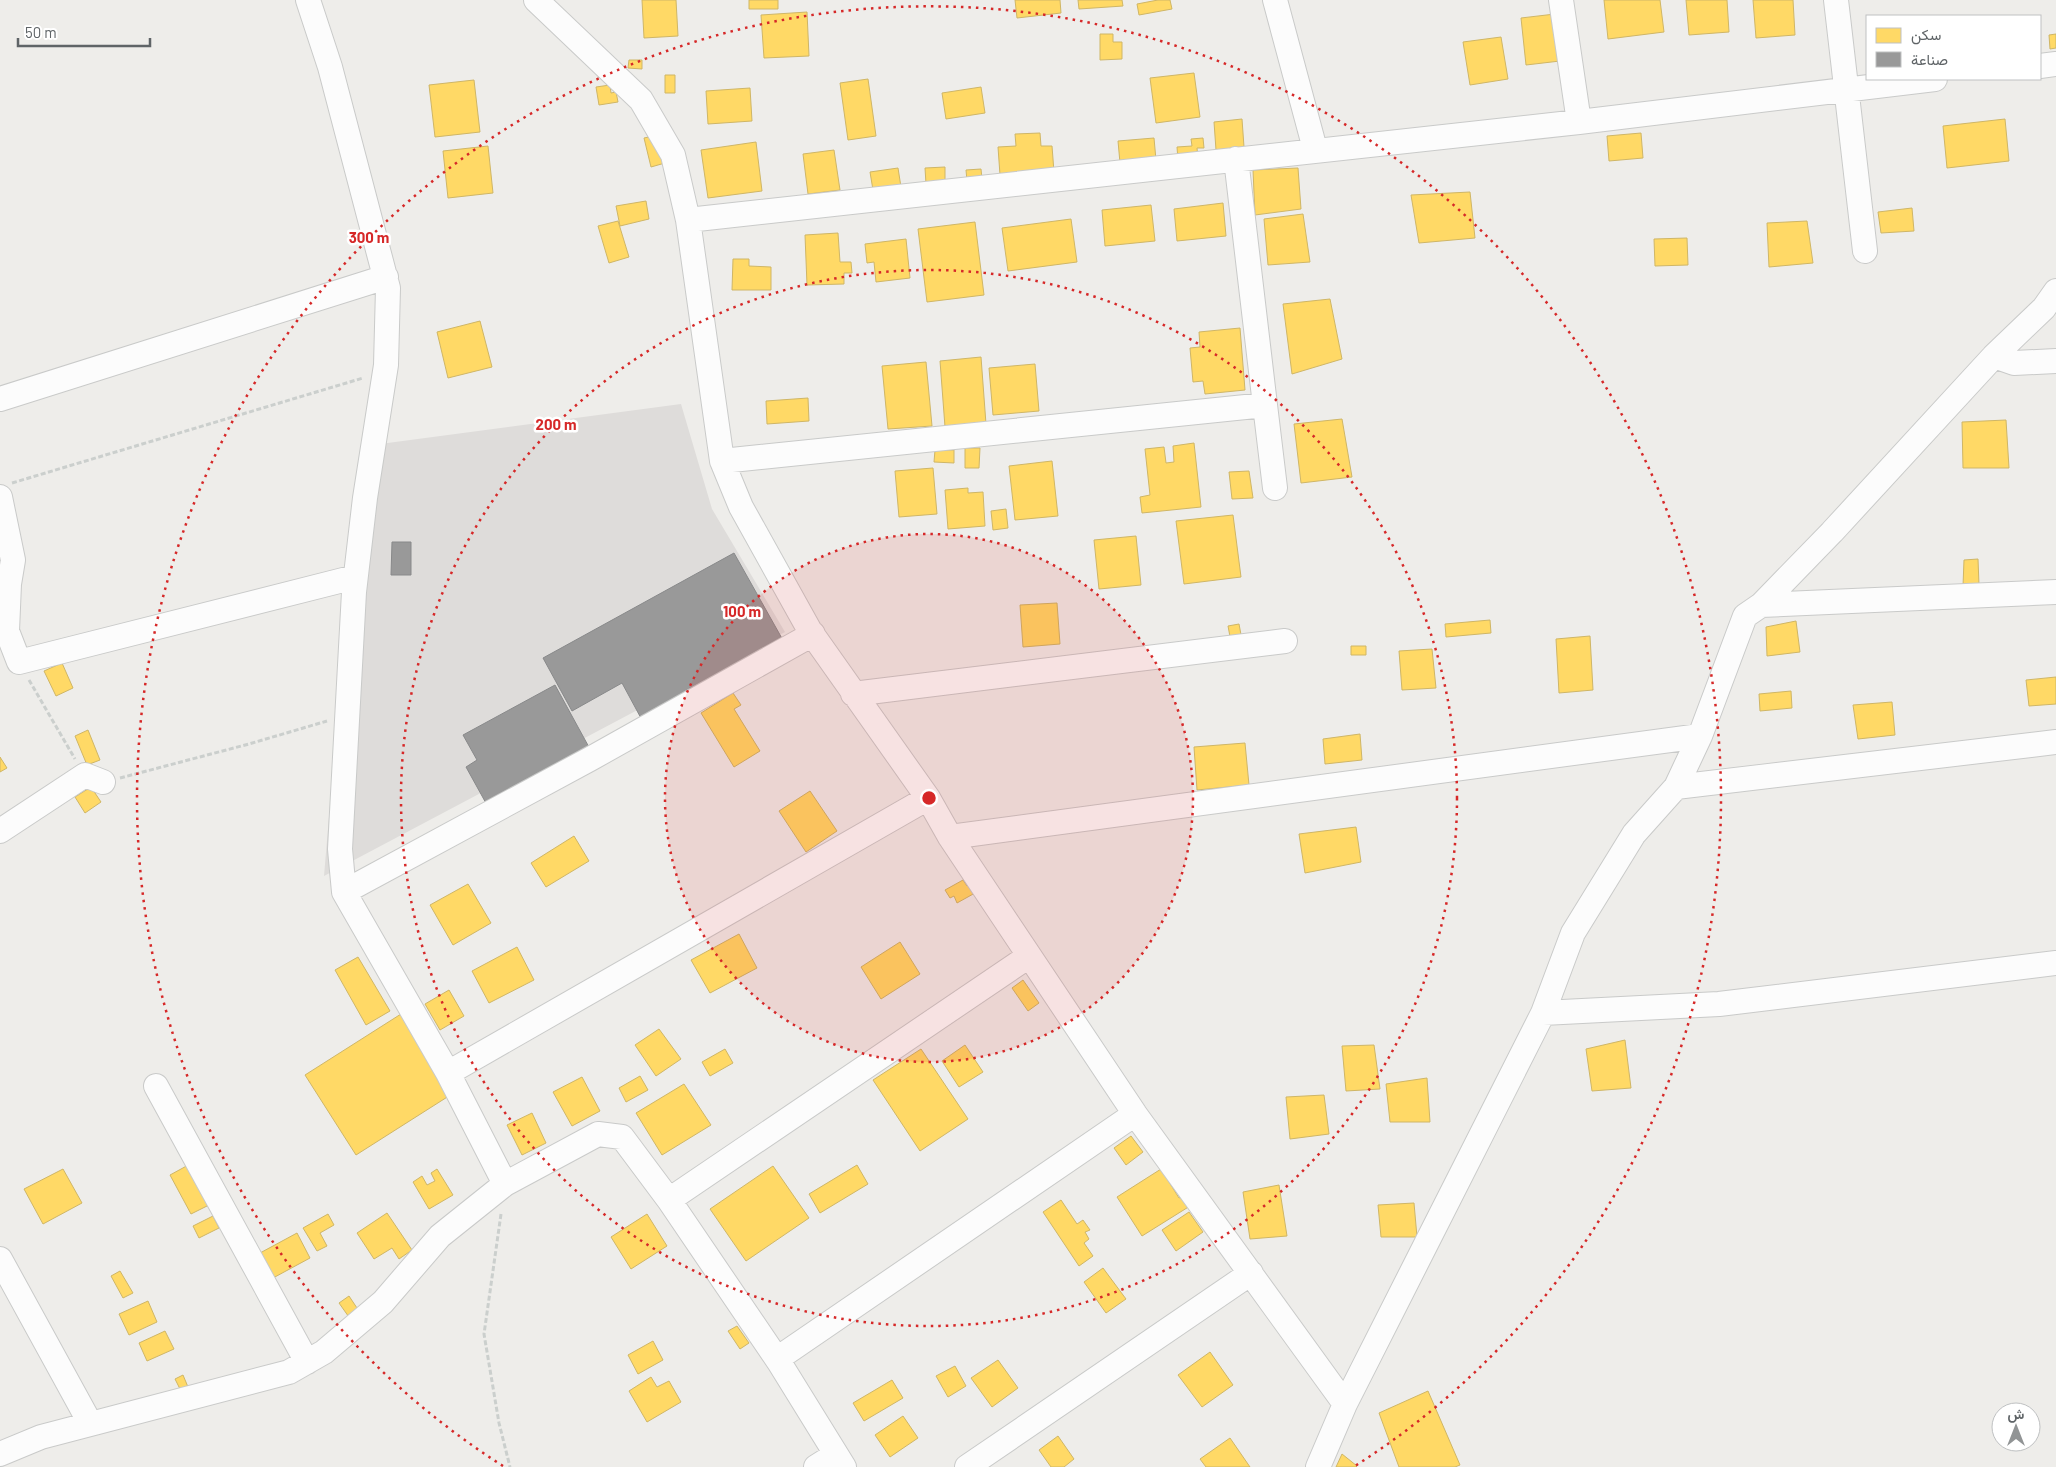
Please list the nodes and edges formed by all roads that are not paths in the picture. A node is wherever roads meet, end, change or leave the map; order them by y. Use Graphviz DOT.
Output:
graph roads {
  1 [pos="308,0"];
  2 [pos="536,0"];
  3 [pos="1275,0"];
  4 [pos="1561,0"];
  5 [pos="1836,0"];
  6 [pos="2056,64"];
  7 [pos="2041,66"];
  8 [pos="1926,80"];
  9 [pos="1846,89"];
  10 [pos="1579,122"];
  11 [pos="1315,149"];
  12 [pos="1236,159"];
  13 [pos="688,220"];
  14 [pos="1865,251"];
  15 [pos="386,277"];
  16 [pos="2056,291"];
  17 [pos="1994,356"];
  18 [pos="2056,361"];
  19 [pos="0,399"];
  20 [pos="1265,405"];
  21 [pos="722,461"];
  22 [pos="1275,488"];
  23 [pos="5,490"];
  24 [pos="356,577"];
  25 [pos="2056,592"];
  26 [pos="1761,605"];
  27 [pos="812,634"];
  28 [pos="1285,641"];
  29 [pos="853,694"];
  30 [pos="1700,736"];
  31 [pos="2056,742"];
  32 [pos="94,779"];
  33 [pos="1676,787"];
  34 [pos="928,798"];
  35 [pos="0,831"];
  36 [pos="950,837"];
  37 [pos="344,892"];
  38 [pos="1029,956"];
  39 [pos="2056,963"];
  40 [pos="1543,1013"];
  41 [pos="448,1073"];
  42 [pos="156,1086"];
  43 [pos="1135,1114"];
  44 [pos="505,1184"];
  45 [pos="669,1200"];
  46 [pos="0,1259"];
  47 [pos="1251,1274"];
  48 [pos="777,1359"];
  49 [pos="307,1362"];
  50 [pos="1345,1404"];
  51 [pos="90,1424"];
  52 [pos="0,1454"];
  53 [pos="832,1463"];
  54 [pos="967,1467"];
  55 [pos="1318,1467"];
  1 -- 15 [label="street"];
  2 -- 13 [label="street"];
  3 -- 11 [label="street"];
  4 -- 10 [label="street"];
  5 -- 9 [label="street"];
  6 -- 7 [label="street"];
  8 -- 9 [label="street"];
  9 -- 10 [label="street"];
  9 -- 14 [label="street"];
  10 -- 11 [label="street"];
  11 -- 12 [label="street"];
  12 -- 13 [label="street"];
  12 -- 20 [label="street"];
  13 -- 21 [label="street"];
  15 -- 19 [label="street"];
  15 -- 24 [label="street"];
  16 -- 17 [label="street"];
  17 -- 18 [label="street"];
  17 -- 26 [label="street"];
  20 -- 21 [label="street"];
  20 -- 22 [label="street"];
  21 -- 27 [label="street"];
  23 -- 24 [label="street"];
  24 -- 37 [label="street"];
  25 -- 26 [label="street"];
  26 -- 30 [label="street"];
  27 -- 29 [label="street"];
  27 -- 37 [label="street"];
  28 -- 29 [label="street"];
  29 -- 34 [label="street"];
  30 -- 33 [label="street"];
  30 -- 36 [label="street"];
  31 -- 33 [label="street"];
  32 -- 35 [label="street"];
  33 -- 40 [label="street"];
  34 -- 36 [label="street"];
  34 -- 41 [label="street"];
  36 -- 38 [label="street"];
  37 -- 41 [label="street"];
  38 -- 43 [label="street"];
  38 -- 45 [label="street"];
  39 -- 40 [label="street"];
  40 -- 50 [label="street"];
  41 -- 44 [label="street"];
  42 -- 49 [label="street"];
  43 -- 47 [label="street"];
  43 -- 48 [label="street"];
  44 -- 45 [label="street"];
  44 -- 49 [label="street"];
  45 -- 48 [label="street"];
  46 -- 51 [label="street"];
  47 -- 50 [label="street"];
  47 -- 54 [label="street"];
  48 -- 53 [label="street"];
  49 -- 51 [label="street"];
  50 -- 55 [label="street"];
  51 -- 52 [label="street"];
}
